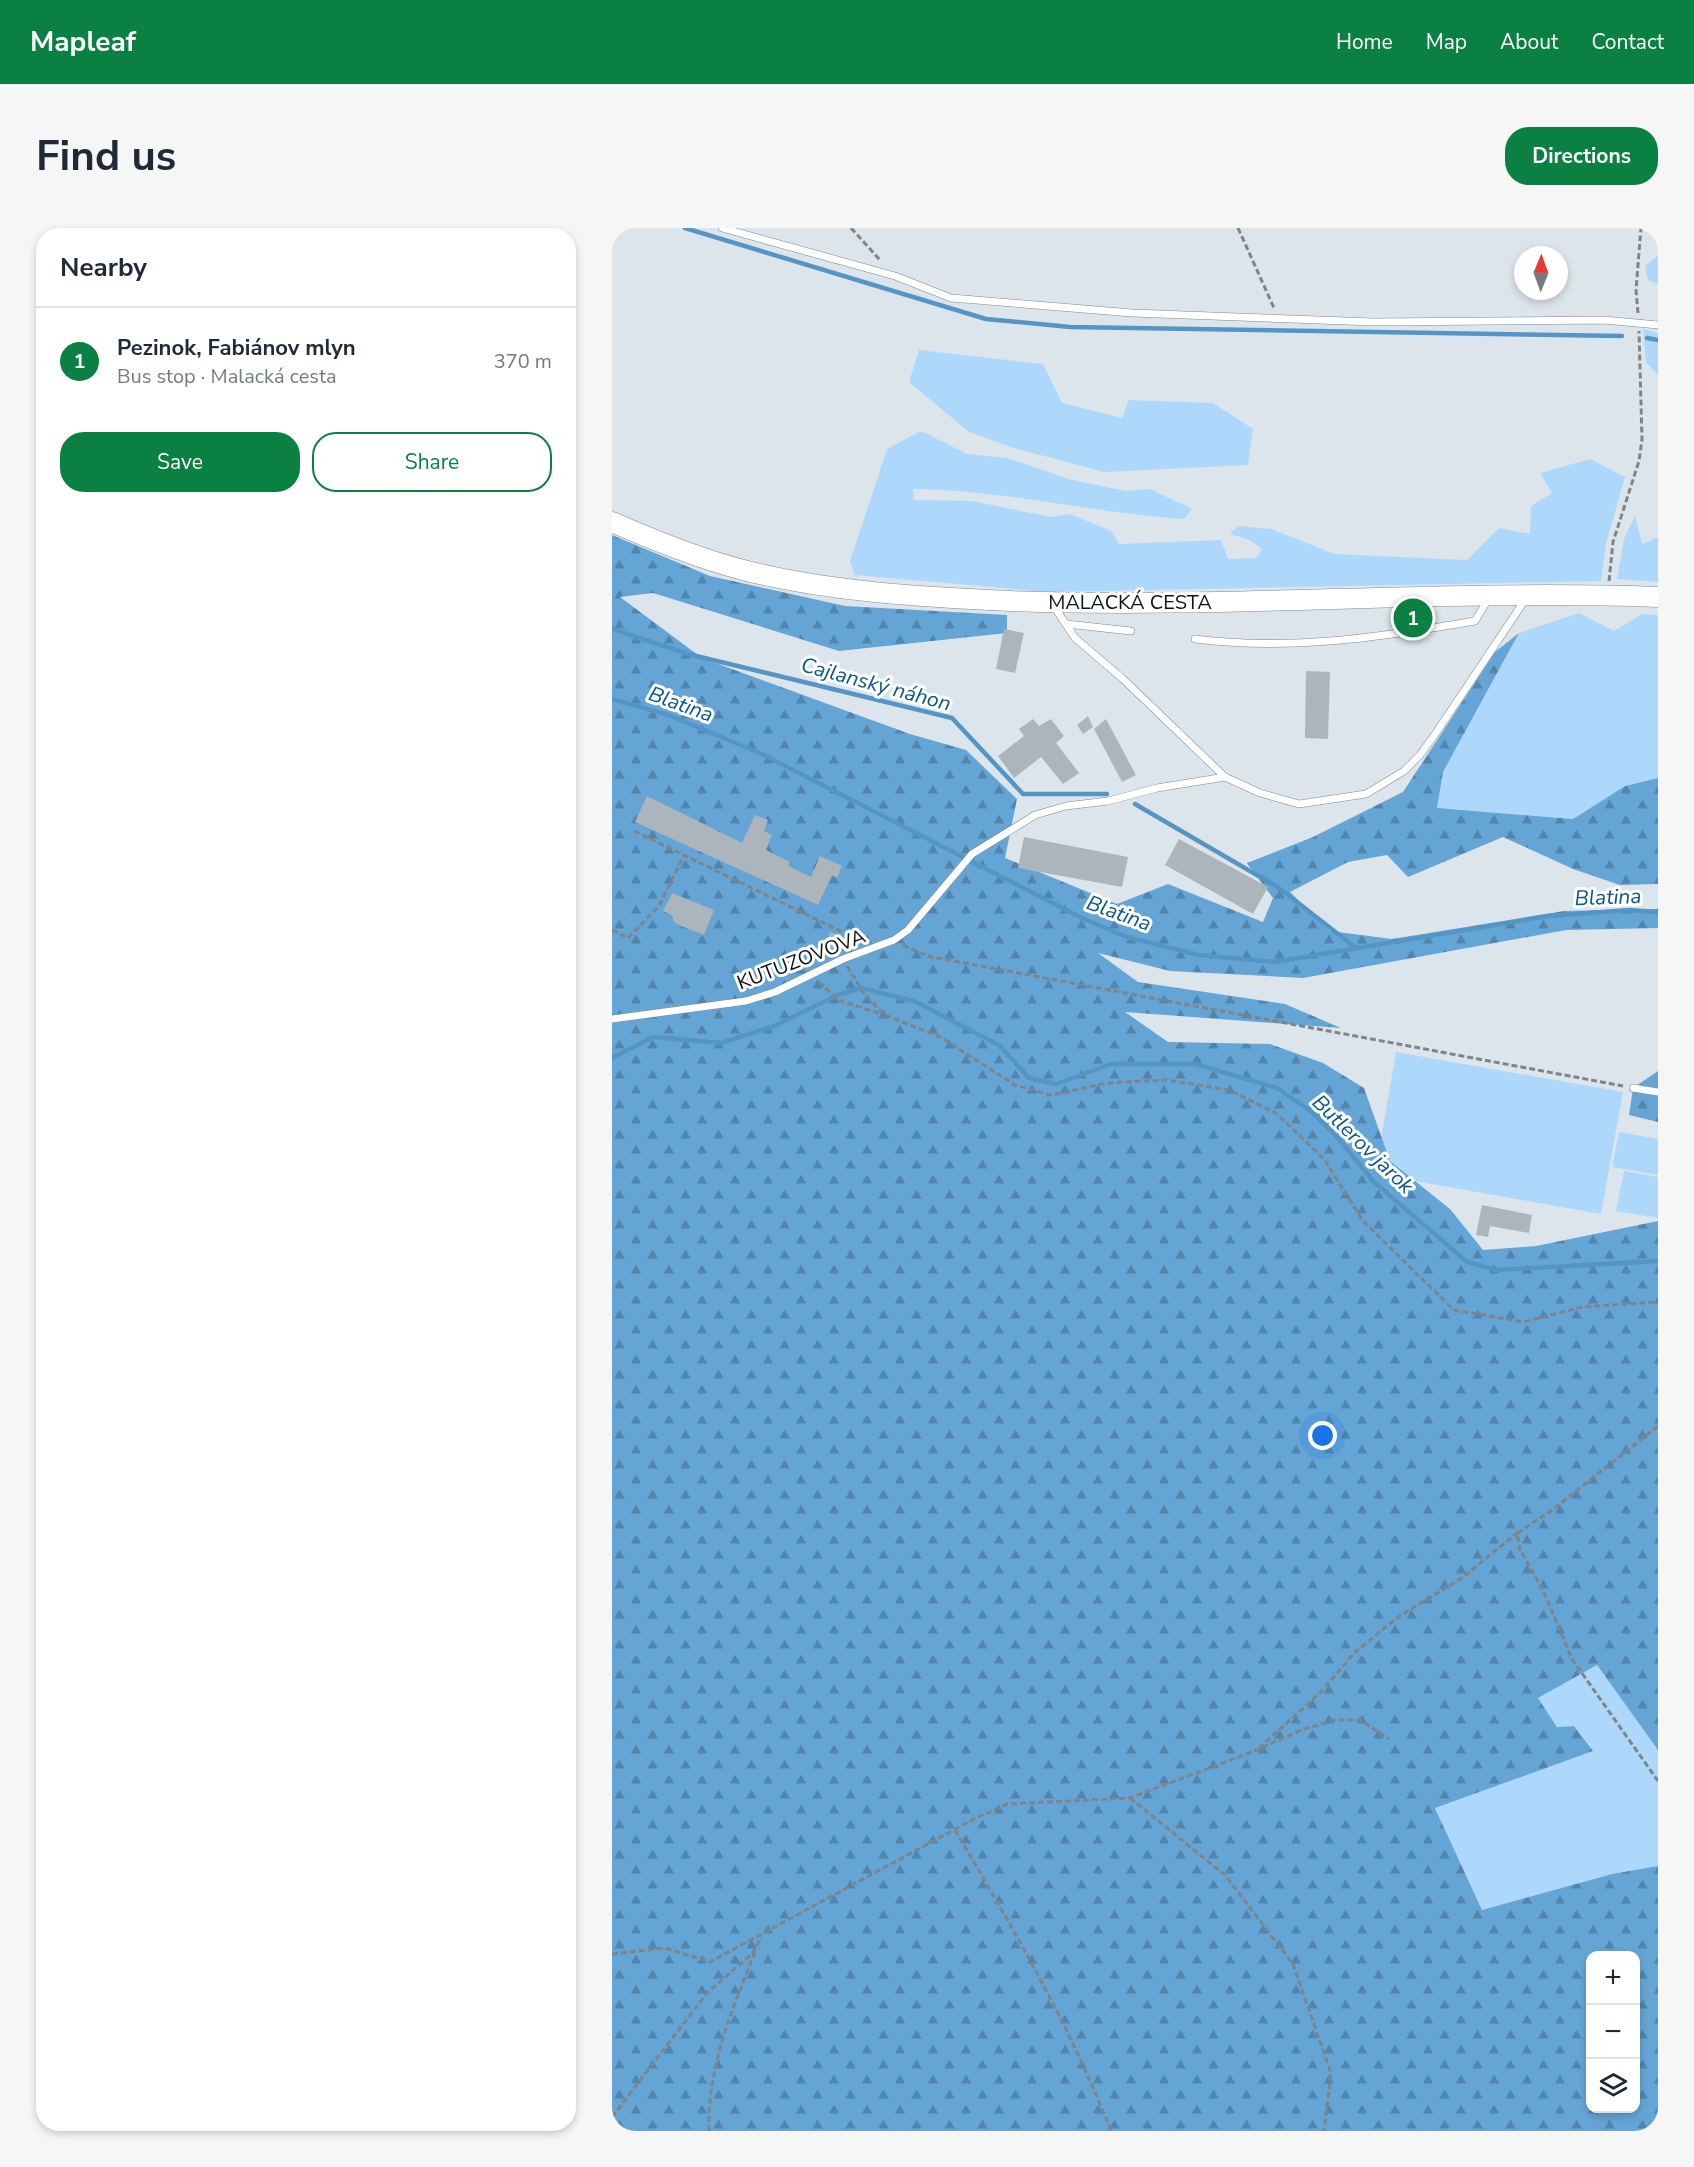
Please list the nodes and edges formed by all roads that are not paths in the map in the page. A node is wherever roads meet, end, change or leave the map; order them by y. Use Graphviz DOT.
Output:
graph roads {
  1 [pos="722,228"];
  2 [pos="1658,325"];
  3 [pos="612,522"];
  4 [pos="1528,595"];
  5 [pos="1491,596"];
  6 [pos="1658,597"];
  7 [pos="1051,603"];
  8 [pos="1066,624"];
  9 [pos="1131,631"];
  10 [pos="1195,639"];
  11 [pos="1225,777"];
  12 [pos="612,1019"];
  13 [pos="1633,1088"];
  14 [pos="1658,1092"];
  1 -- 2 [label="lane"];
  3 -- 7 [label="main road, MALACKÁ CESTA"];
  4 -- 5 [label="main road, MALACKÁ CESTA"];
  4 -- 6 [label="main road, MALACKÁ CESTA"];
  4 -- 11 [label="lane"];
  5 -- 7 [label="main road, MALACKÁ CESTA"];
  5 -- 10 [label="lane"];
  7 -- 8 [label="lane"];
  8 -- 9 [label="lane"];
  8 -- 11 [label="lane"];
  11 -- 12 [label="lane, KUTUZOVOVA"];
  13 -- 14 [label="lane"];
}
